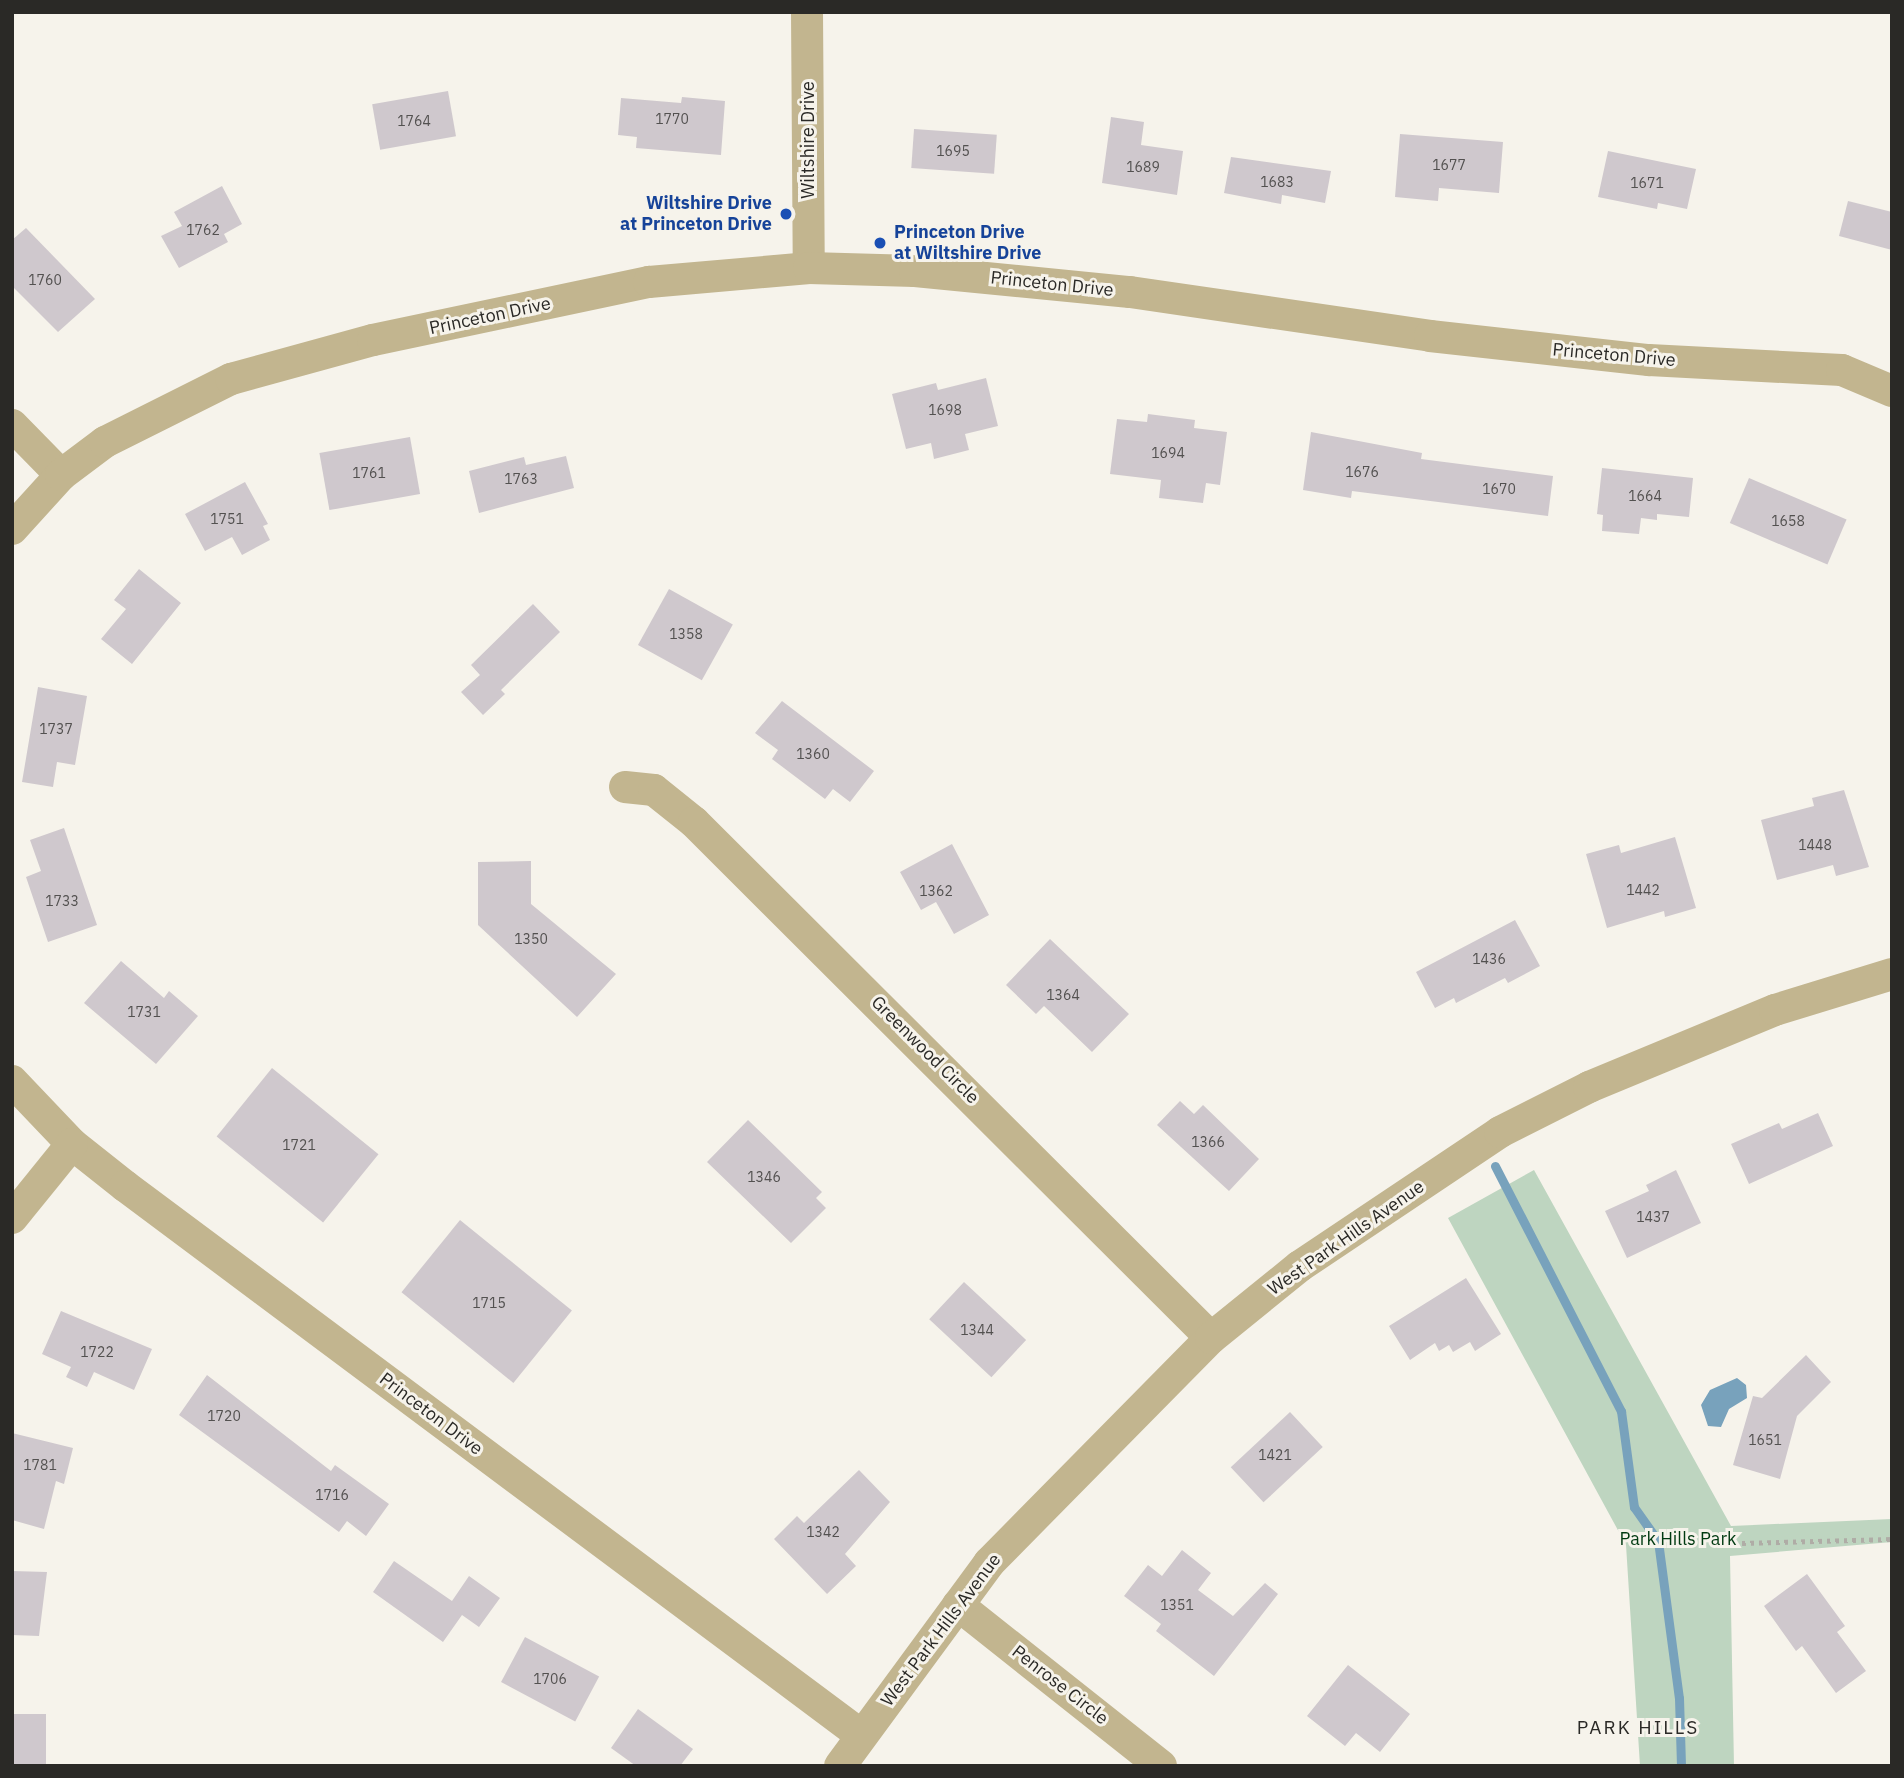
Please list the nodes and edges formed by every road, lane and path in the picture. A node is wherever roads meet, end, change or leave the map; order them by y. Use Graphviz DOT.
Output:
graph roads {
  1 [pos="807,12"];
  2 [pos="808,268"];
  3 [pos="1892,391"];
  4 [pos="12,425"];
  5 [pos="61,475"];
  6 [pos="12,528"];
  7 [pos="625,787"];
  8 [pos="1892,974"];
  9 [pos="12,1081"];
  10 [pos="72,1144"];
  11 [pos="12,1218"];
  12 [pos="1211,1338"];
  13 [pos="1892,1539"];
  14 [pos="1742,1543"];
  15 [pos="958,1605"];
  16 [pos="861,1735"];
  17 [pos="840,1766"];
  18 [pos="1161,1766"];
  1 -- 2 [label="street, Wiltshire Drive"];
  2 -- 3 [label="street, Princeton Drive"];
  2 -- 5 [label="street, Princeton Drive"];
  4 -- 5 [label="street"];
  5 -- 6 [label="street, Princeton Drive"];
  7 -- 12 [label="street, Greenwood Circle"];
  8 -- 12 [label="street, West Park Hills Avenue"];
  9 -- 10 [label="street, Princeton Drive"];
  10 -- 11 [label="street"];
  10 -- 16 [label="street, Princeton Drive"];
  12 -- 15 [label="street, West Park Hills Avenue"];
  13 -- 14 [label="path"];
  15 -- 16 [label="street, West Park Hills Avenue"];
  15 -- 18 [label="street, Penrose Circle"];
  16 -- 17 [label="street, West Park Hills Avenue"];
}
